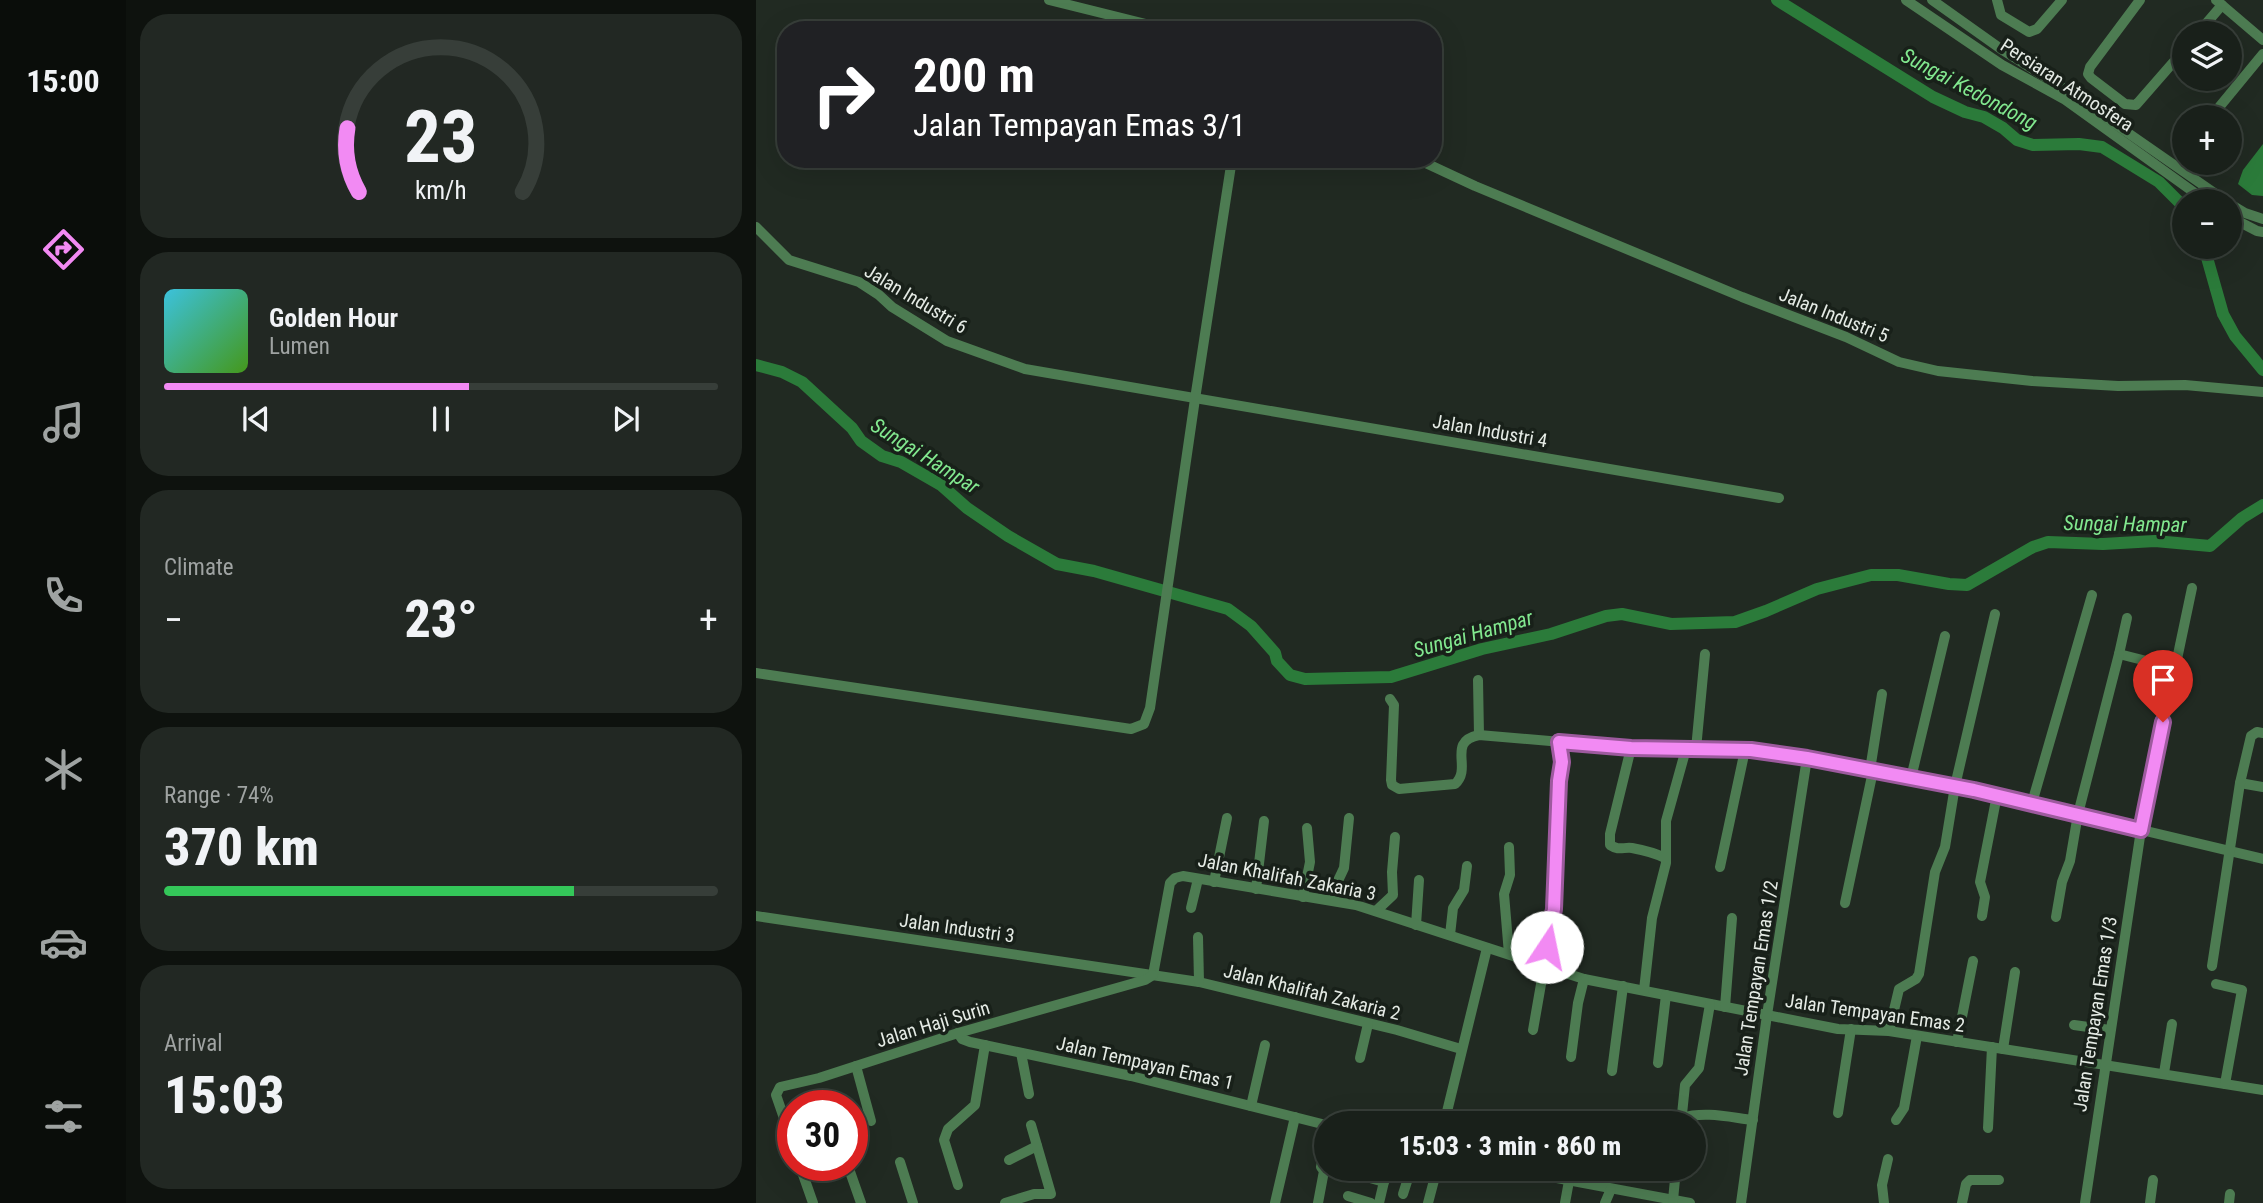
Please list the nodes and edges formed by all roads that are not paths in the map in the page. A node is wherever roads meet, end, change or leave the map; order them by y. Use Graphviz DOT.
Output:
graph roads {
  1 [pos="1049,0"];
  2 [pos="1906,0"];
  3 [pos="1932,0"];
  4 [pos="1997,0"];
  5 [pos="2062,0"];
  6 [pos="2140,0"];
  7 [pos="2219,3"];
  8 [pos="1134,21"];
  9 [pos="2206,21"];
  10 [pos="2263,40"];
  11 [pos="2263,54"];
  12 [pos="2172,64"];
  13 [pos="2221,105"];
  14 [pos="1231,168"];
  15 [pos="1436,168"];
  16 [pos="2189,189"];
  17 [pos="2208,189"];
  18 [pos="2242,211"];
  19 [pos="2263,219"];
  20 [pos="2242,224"];
  21 [pos="757,230"];
  22 [pos="2263,232"];
  23 [pos="2263,392"];
  24 [pos="1195,398"];
  25 [pos="1779,498"];
  26 [pos="2192,589"];
  27 [pos="2092,595"];
  28 [pos="1995,614"];
  29 [pos="2127,618"];
  30 [pos="1945,636"];
  31 [pos="1705,654"];
  32 [pos="2119,654"];
  33 [pos="2174,668"];
  34 [pos="756,673"];
  35 [pos="1478,680"];
  36 [pos="1882,694"];
  37 [pos="1390,699"];
  38 [pos="2263,733"];
  39 [pos="1479,735"];
  40 [pos="1559,742"];
  41 [pos="1631,748"];
  42 [pos="1691,749"];
  43 [pos="1745,750"];
  44 [pos="1807,758"];
  45 [pos="1871,770"];
  46 [pos="1911,778"];
  47 [pos="2240,783"];
  48 [pos="1955,786"];
  49 [pos="2263,787"];
  50 [pos="1997,795"];
  51 [pos="2032,803"];
  52 [pos="2078,814"];
  53 [pos="1227,818"];
  54 [pos="1349,818"];
  55 [pos="1265,821"];
  56 [pos="1307,828"];
  57 [pos="2141,830"];
  58 [pos="1395,837"];
  59 [pos="1509,847"];
  60 [pos="2230,850"];
  61 [pos="1665,858"];
  62 [pos="2263,859"];
  63 [pos="1466,866"];
  64 [pos="1720,867"];
  65 [pos="1198,879"];
  66 [pos="1419,880"];
  67 [pos="1214,882"];
  68 [pos="1256,889"];
  69 [pos="1303,897"];
  70 [pos="1333,900"];
  71 [pos="1845,903"];
  72 [pos="1191,908"];
  73 [pos="1376,911"];
  74 [pos="756,916"];
  75 [pos="1982,916"];
  76 [pos="2056,917"];
  77 [pos="1732,918"];
  78 [pos="1416,925"];
  79 [pos="1450,935"];
  80 [pos="1198,937"];
  81 [pos="1487,947"];
  82 [pos="1509,954"];
  83 [pos="1973,961"];
  84 [pos="1543,965"];
  85 [pos="2212,966"];
  86 [pos="2015,972"];
  87 [pos="1153,975"];
  88 [pos="1584,979"];
  89 [pos="1199,982"];
  90 [pos="2216,984"];
  91 [pos="1623,986"];
  92 [pos="1644,990"];
  93 [pos="1665,995"];
  94 [pos="1710,1004"];
  95 [pos="1725,1007"];
  96 [pos="1767,1015"];
  97 [pos="1368,1024"];
  98 [pos="2172,1024"];
  99 [pos="2074,1025"];
  100 [pos="1851,1029"];
  101 [pos="1533,1030"];
  102 [pos="2110,1030"];
  103 [pos="1889,1031"];
  104 [pos="958,1033"];
  105 [pos="1917,1036"];
  106 [pos="1957,1042"];
  107 [pos="985,1045"];
  108 [pos="1265,1045"];
  109 [pos="1992,1047"];
  110 [pos="1461,1049"];
  111 [pos="2003,1049"];
  112 [pos="1021,1052"];
  113 [pos="1572,1057"];
  114 [pos="1360,1058"];
  115 [pos="1658,1063"];
  116 [pos="2105,1065"];
  117 [pos="856,1066"];
  118 [pos="1612,1071"];
  119 [pos="2164,1073"];
  120 [pos="2225,1084"];
  121 [pos="777,1090"];
  122 [pos="2263,1090"];
  123 [pos="1029,1094"];
  124 [pos="1251,1106"];
  125 [pos="1447,1111"];
  126 [pos="1682,1111"];
  127 [pos="1838,1113"];
  128 [pos="1706,1114"];
  129 [pos="1295,1117"];
  130 [pos="1753,1120"];
  131 [pos="1896,1120"];
  132 [pos="871,1121"];
  133 [pos="1314,1122"];
  134 [pos="1031,1125"];
  135 [pos="1988,1128"];
  136 [pos="1037,1146"];
  137 [pos="1888,1158"];
  138 [pos="1009,1160"];
  139 [pos="900,1162"];
  140 [pos="1999,1180"];
  141 [pos="2153,1180"];
  142 [pos="805,1181"];
  143 [pos="853,1181"];
  144 [pos="1322,1181"];
  145 [pos="1380,1181"];
  146 [pos="1407,1181"];
  147 [pos="1433,1181"];
  148 [pos="1569,1181"];
  149 [pos="1675,1181"];
  150 [pos="1384,1182"];
  151 [pos="958,1185"];
  152 [pos="1611,1189"];
  153 [pos="1403,1195"];
  154 [pos="1348,1196"];
  155 [pos="1053,1199"];
  156 [pos="1649,1199"];
  157 [pos="1673,1200"];
  158 [pos="813,1203"];
  159 [pos="861,1203"];
  160 [pos="913,1203"];
  161 [pos="1005,1203"];
  162 [pos="1275,1203"];
  163 [pos="1318,1203"];
  164 [pos="1371,1203"];
  165 [pos="1379,1203"];
  166 [pos="1427,1203"];
  167 [pos="1565,1203"];
  168 [pos="1605,1203"];
  169 [pos="1690,1203"];
  170 [pos="1741,1203"];
  171 [pos="1884,1203"];
  172 [pos="1962,1203"];
  173 [pos="2085,1203"];
  174 [pos="2150,1203"];
  1 -- 8 [label="street"];
  2 -- 16 [label="street, Persiaran Atmosfera"];
  3 -- 17 [label="street, Persiaran Atmosfera"];
  4 -- 5 [label="street"];
  6 -- 12 [label="street"];
  7 -- 9 [label="street"];
  7 -- 10 [label="street"];
  11 -- 13 [label="street"];
  14 -- 24 [label="street"];
  15 -- 23 [label="street, Jalan Industri 5"];
  18 -- 19 [label="street, Persiaran Atmosfera"];
  20 -- 22 [label="street"];
  21 -- 24 [label="street, Jalan Industri 6"];
  24 -- 25 [label="street, Jalan Industri 4"];
  24 -- 34 [label="street"];
  26 -- 33 [label="street, Jalan Tempayan Emas 1/3"];
  27 -- 51 [label="street"];
  28 -- 48 [label="street"];
  29 -- 32 [label="street"];
  30 -- 46 [label="street"];
  31 -- 42 [label="street"];
  32 -- 33 [label="street"];
  32 -- 52 [label="street"];
  33 -- 57 [label="street, Jalan Tempayan Emas 1/3"];
  35 -- 39 [label="street"];
  36 -- 45 [label="street"];
  37 -- 39 [label="street"];
  38 -- 47 [label="street"];
  39 -- 40 [label="street"];
  40 -- 41 [label="street"];
  40 -- 84 [label="street"];
  41 -- 42 [label="street"];
  41 -- 61 [label="street"];
  42 -- 43 [label="street"];
  42 -- 61 [label="street"];
  43 -- 44 [label="street"];
  43 -- 64 [label="street"];
  44 -- 45 [label="street"];
  44 -- 96 [label="street, Jalan Tempayan Emas 1/2"];
  45 -- 46 [label="street"];
  45 -- 71 [label="street"];
  46 -- 48 [label="street"];
  47 -- 49 [label="street"];
  47 -- 60 [label="street"];
  48 -- 50 [label="street"];
  48 -- 103 [label="street"];
  50 -- 51 [label="street"];
  50 -- 75 [label="street"];
  51 -- 52 [label="street"];
  52 -- 57 [label="street"];
  52 -- 76 [label="street"];
  53 -- 67 [label="street"];
  54 -- 70 [label="street"];
  55 -- 68 [label="street"];
  56 -- 69 [label="street"];
  57 -- 60 [label="street"];
  57 -- 102 [label="street, Jalan Tempayan Emas 1/3"];
  58 -- 73 [label="street"];
  59 -- 82 [label="street"];
  60 -- 62 [label="street"];
  60 -- 85 [label="street"];
  61 -- 92 [label="street"];
  63 -- 79 [label="street"];
  65 -- 67 [label="street, Jalan Khalifah Zakaria 3"];
  65 -- 72 [label="street"];
  65 -- 87 [label="street, Jalan Khalifah Zakaria 3"];
  66 -- 78 [label="street"];
  67 -- 68 [label="street, Jalan Khalifah Zakaria 3"];
  68 -- 69 [label="street, Jalan Khalifah Zakaria 3"];
  69 -- 70 [label="street, Jalan Khalifah Zakaria 3"];
  70 -- 73 [label="street, Jalan Khalifah Zakaria 3"];
  73 -- 78 [label="street, Jalan Khalifah Zakaria 3"];
  74 -- 87 [label="street, Jalan Industri 3"];
  77 -- 95 [label="street"];
  78 -- 79 [label="street, Jalan Khalifah Zakaria 3"];
  79 -- 81 [label="street, Jalan Khalifah Zakaria 3"];
  80 -- 89 [label="street"];
  81 -- 82 [label="street, Jalan Tempayan Emas 2"];
  81 -- 110 [label="street"];
  82 -- 84 [label="street, Jalan Tempayan Emas 2"];
  83 -- 106 [label="street"];
  84 -- 88 [label="street, Jalan Tempayan Emas 2"];
  84 -- 101 [label="street"];
  86 -- 111 [label="street"];
  87 -- 89 [label="street, Jalan Khalifah Zakaria 2"];
  87 -- 104 [label="street, Jalan Haji Surin"];
  88 -- 91 [label="street, Jalan Tempayan Emas 2"];
  88 -- 113 [label="street"];
  89 -- 97 [label="street, Jalan Khalifah Zakaria 2"];
  90 -- 120 [label="street"];
  91 -- 92 [label="street, Jalan Tempayan Emas 2"];
  91 -- 118 [label="street"];
  92 -- 93 [label="street, Jalan Tempayan Emas 2"];
  93 -- 94 [label="street, Jalan Tempayan Emas 2"];
  93 -- 115 [label="street"];
  94 -- 95 [label="street, Jalan Tempayan Emas 2"];
  94 -- 126 [label="street"];
  95 -- 96 [label="street, Jalan Tempayan Emas 2"];
  96 -- 100 [label="street, Jalan Tempayan Emas 2"];
  96 -- 130 [label="street, Jalan Tempayan Emas 1/2"];
  97 -- 110 [label="street, Jalan Khalifah Zakaria 2"];
  97 -- 114 [label="street"];
  98 -- 119 [label="street"];
  99 -- 102 [label="street"];
  100 -- 103 [label="street, Jalan Tempayan Emas 2"];
  100 -- 127 [label="street"];
  102 -- 116 [label="street, Jalan Tempayan Emas 1/3"];
  103 -- 105 [label="street, Jalan Tempayan Emas 2"];
  104 -- 107 [label="street, Jalan Tempayan Emas 1"];
  104 -- 117 [label="street, Jalan Haji Surin"];
  105 -- 106 [label="street, Jalan Tempayan Emas 2"];
  105 -- 131 [label="street"];
  106 -- 109 [label="street, Jalan Tempayan Emas 2"];
  107 -- 112 [label="street, Jalan Tempayan Emas 1"];
  107 -- 151 [label="street"];
  108 -- 124 [label="street"];
  109 -- 111 [label="street, Jalan Tempayan Emas 2"];
  109 -- 135 [label="street"];
  110 -- 125 [label="street"];
  111 -- 116 [label="street, Jalan Tempayan Emas 2"];
  112 -- 123 [label="street"];
  112 -- 124 [label="street, Jalan Tempayan Emas 1"];
  116 -- 119 [label="street, Jalan Tempayan Emas 2"];
  116 -- 173 [label="street, Jalan Tempayan Emas 1/3"];
  117 -- 121 [label="street, Jalan Haji Surin"];
  117 -- 132 [label="street"];
  119 -- 120 [label="street, Jalan Tempayan Emas 2"];
  120 -- 122 [label="street, Jalan Tempayan Emas 2"];
  124 -- 129 [label="street, Jalan Tempayan Emas 1"];
  128 -- 130 [label="street"];
  129 -- 133 [label="street, Jalan Tempayan Emas 1"];
  129 -- 162 [label="street"];
  130 -- 170 [label="street, Jalan Tempayan Emas 1/2"];
  134 -- 136 [label="street"];
  136 -- 138 [label="street"];
  136 -- 155 [label="street"];
  137 -- 171 [label="street"];
  139 -- 160 [label="street"];
  140 -- 172 [label="street"];
  141 -- 174 [label="street"];
  142 -- 158 [label="street"];
  143 -- 159 [label="street"];
  144 -- 163 [label="street"];
  145 -- 150 [label="street"];
  146 -- 153 [label="street"];
  147 -- 166 [label="street"];
  148 -- 152 [label="street"];
  148 -- 167 [label="street"];
  149 -- 157 [label="street"];
  150 -- 165 [label="street"];
  152 -- 156 [label="street"];
  152 -- 168 [label="street"];
  154 -- 164 [label="street"];
  155 -- 161 [label="street"];
  156 -- 157 [label="street"];
  157 -- 169 [label="street"];
}
